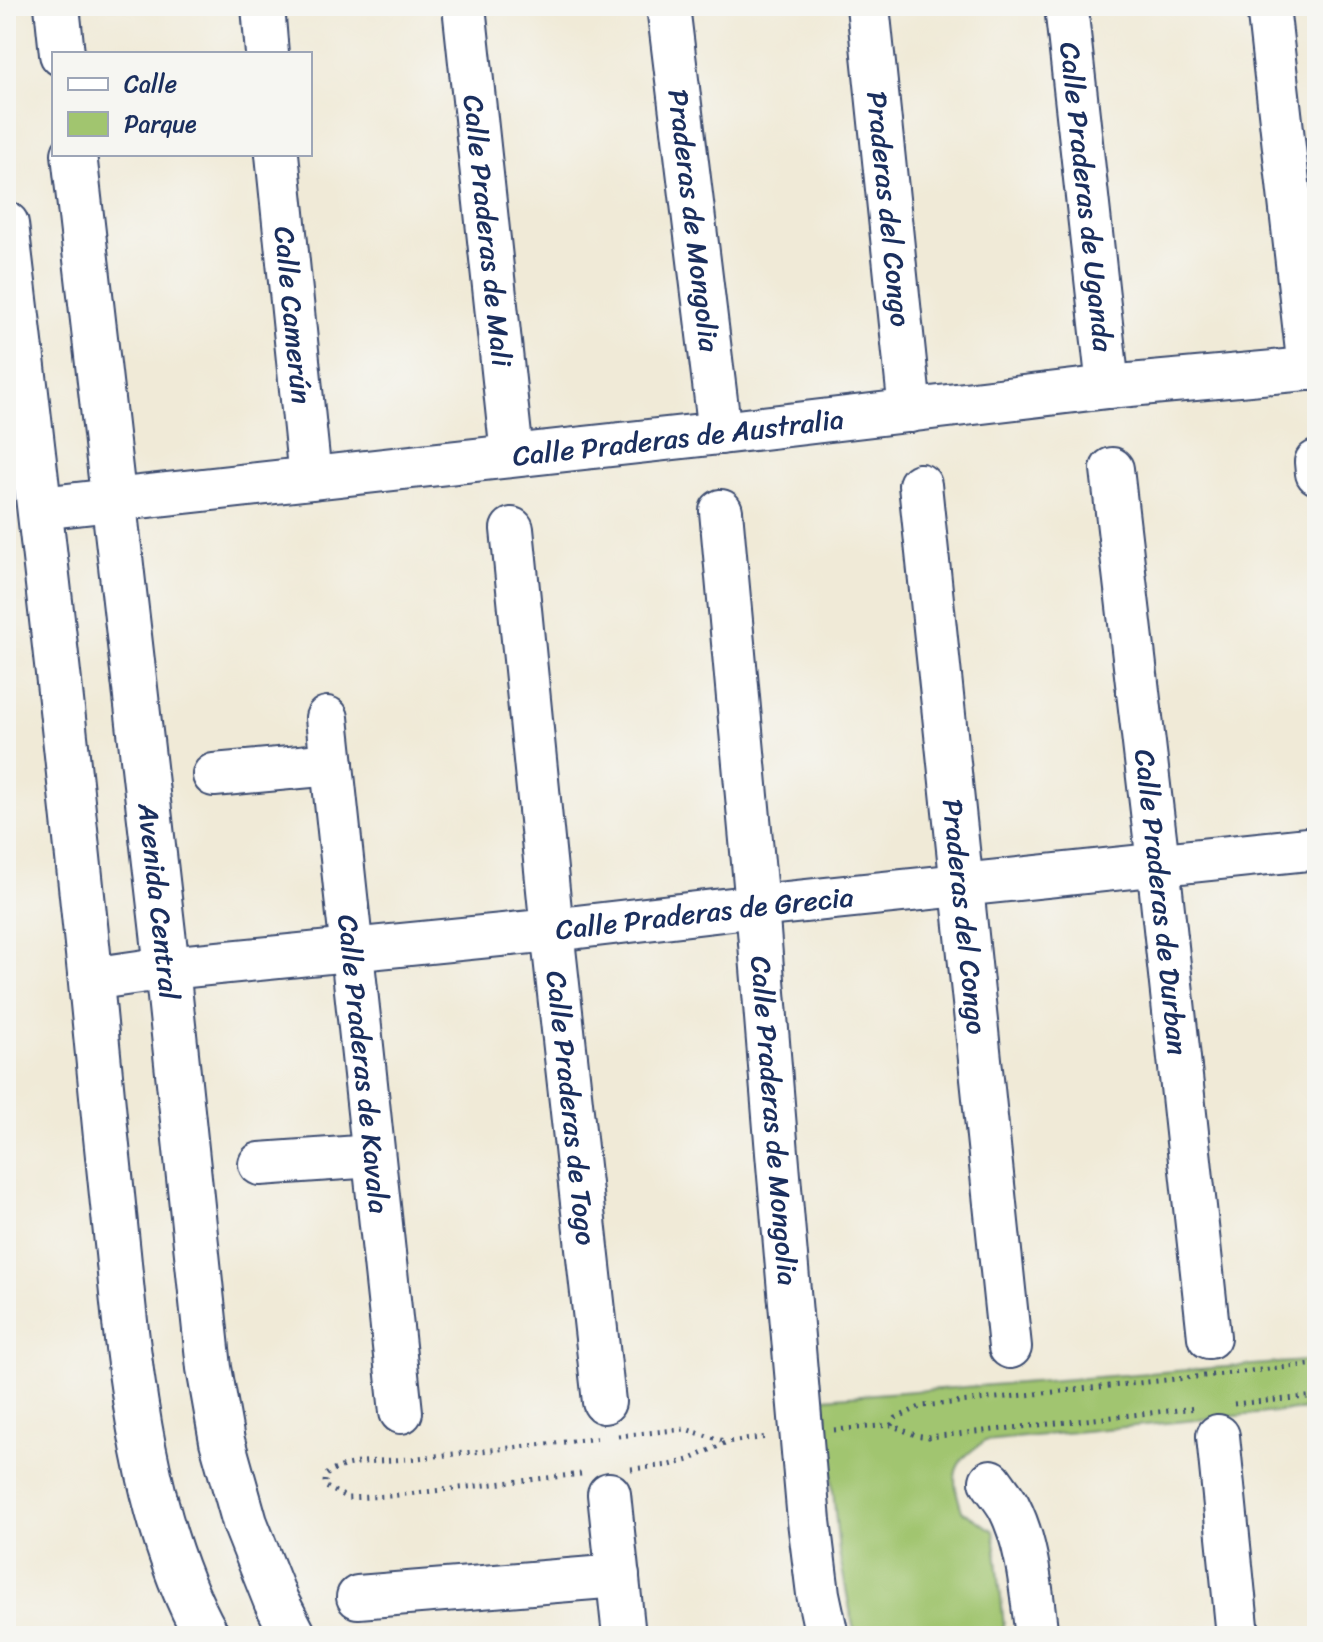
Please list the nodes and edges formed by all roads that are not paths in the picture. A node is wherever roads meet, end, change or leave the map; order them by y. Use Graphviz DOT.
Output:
graph roads {
  1 [pos="57,6"];
  2 [pos="263,6"];
  3 [pos="464,6"];
  4 [pos="668,6"];
  5 [pos="868,6"];
  6 [pos="1066,6"];
  7 [pos="1268,6"];
  8 [pos="62,52"];
  9 [pos="267,52"];
  10 [pos="74,156"];
  11 [pos="277,156"];
  12 [pos="6,224"];
  13 [pos="1313,368"];
  14 [pos="1108,387"];
  15 [pos="910,411"];
  16 [pos="720,433"];
  17 [pos="512,455"];
  18 [pos="1112,469"];
  19 [pos="310,478"];
  20 [pos="920,485"];
  21 [pos="113,500"];
  22 [pos="40,508"];
  23 [pos="721,511"];
  24 [pos="512,529"];
  25 [pos="327,718"];
  26 [pos="332,764"];
  27 [pos="214,775"];
  28 [pos="1317,848"];
  29 [pos="1158,863"];
  30 [pos="961,885"];
  31 [pos="757,906"];
  32 [pos="552,930"];
  33 [pos="351,949"];
  34 [pos="167,968"];
  35 [pos="90,979"];
  36 [pos="373,1156"];
  37 [pos="260,1164"];
  38 [pos="1209,1337"];
  39 [pos="1010,1347"];
  40 [pos="604,1402"];
  41 [pos="401,1412"];
  42 [pos="1216,1416"];
  43 [pos="608,1479"];
  44 [pos="991,1481"];
  45 [pos="618,1576"];
  46 [pos="358,1597"];
  47 [pos="207,1636"];
  48 [pos="294,1636"];
  49 [pos="624,1636"];
  50 [pos="827,1636"];
  51 [pos="1037,1636"];
  52 [pos="1238,1636"];
  1 -- 8 [label="main road"];
  2 -- 9 [label="street"];
  3 -- 17 [label="street, Calle Praderas de Mali"];
  4 -- 16 [label="street, Praderas de Mongolia"];
  5 -- 15 [label="street, Praderas del Congo"];
  6 -- 14 [label="street, Calle Praderas de Uganda"];
  7 -- 13 [label="street"];
  10 -- 21 [label="main road, Avenida Central"];
  11 -- 19 [label="street, Calle Camerún"];
  12 -- 22 [label="main road"];
  13 -- 14 [label="street, Calle Praderas de Australia"];
  14 -- 15 [label="street, Calle Praderas de Australia"];
  15 -- 16 [label="street, Calle Praderas de Australia"];
  16 -- 17 [label="street, Calle Praderas de Australia"];
  17 -- 19 [label="street, Calle Praderas de Australia"];
  18 -- 29 [label="street, Calle Praderas de Durban"];
  19 -- 21 [label="street, Calle Praderas de Australia"];
  20 -- 30 [label="street, Praderas del Congo"];
  21 -- 22 [label="street, Calle Praderas de Australia"];
  21 -- 34 [label="main road, Avenida Central"];
  22 -- 35 [label="main road"];
  23 -- 31 [label="street, Calle Praderas de Mongolia"];
  24 -- 32 [label="street, Calle Praderas de Togo"];
  25 -- 26 [label="street, Calle Praderas de Kavala"];
  26 -- 27 [label="street"];
  26 -- 33 [label="street, Calle Praderas de Kavala"];
  28 -- 29 [label="street, Calle Praderas de Grecia"];
  29 -- 30 [label="street, Calle Praderas de Grecia"];
  29 -- 38 [label="street, Calle Praderas de Durban"];
  30 -- 31 [label="street, Calle Praderas de Grecia"];
  30 -- 39 [label="street, Praderas del Congo"];
  31 -- 32 [label="street, Calle Praderas de Grecia"];
  31 -- 50 [label="street, Calle Praderas de Mongolia"];
  32 -- 33 [label="street, Calle Praderas de Grecia"];
  32 -- 40 [label="street, Calle Praderas de Togo"];
  33 -- 34 [label="street, Calle Praderas de Grecia"];
  33 -- 36 [label="street, Calle Praderas de Kavala"];
  34 -- 35 [label="street, Calle Praderas de Grecia"];
  34 -- 48 [label="main road, Avenida Central"];
  35 -- 47 [label="main road"];
  36 -- 37 [label="street, Calle Praderas de Kavala"];
  36 -- 41 [label="street, Calle Praderas de Kavala"];
  42 -- 52 [label="street"];
  43 -- 45 [label="street"];
  44 -- 51 [label="street"];
  45 -- 46 [label="street"];
  45 -- 49 [label="street"];
}
